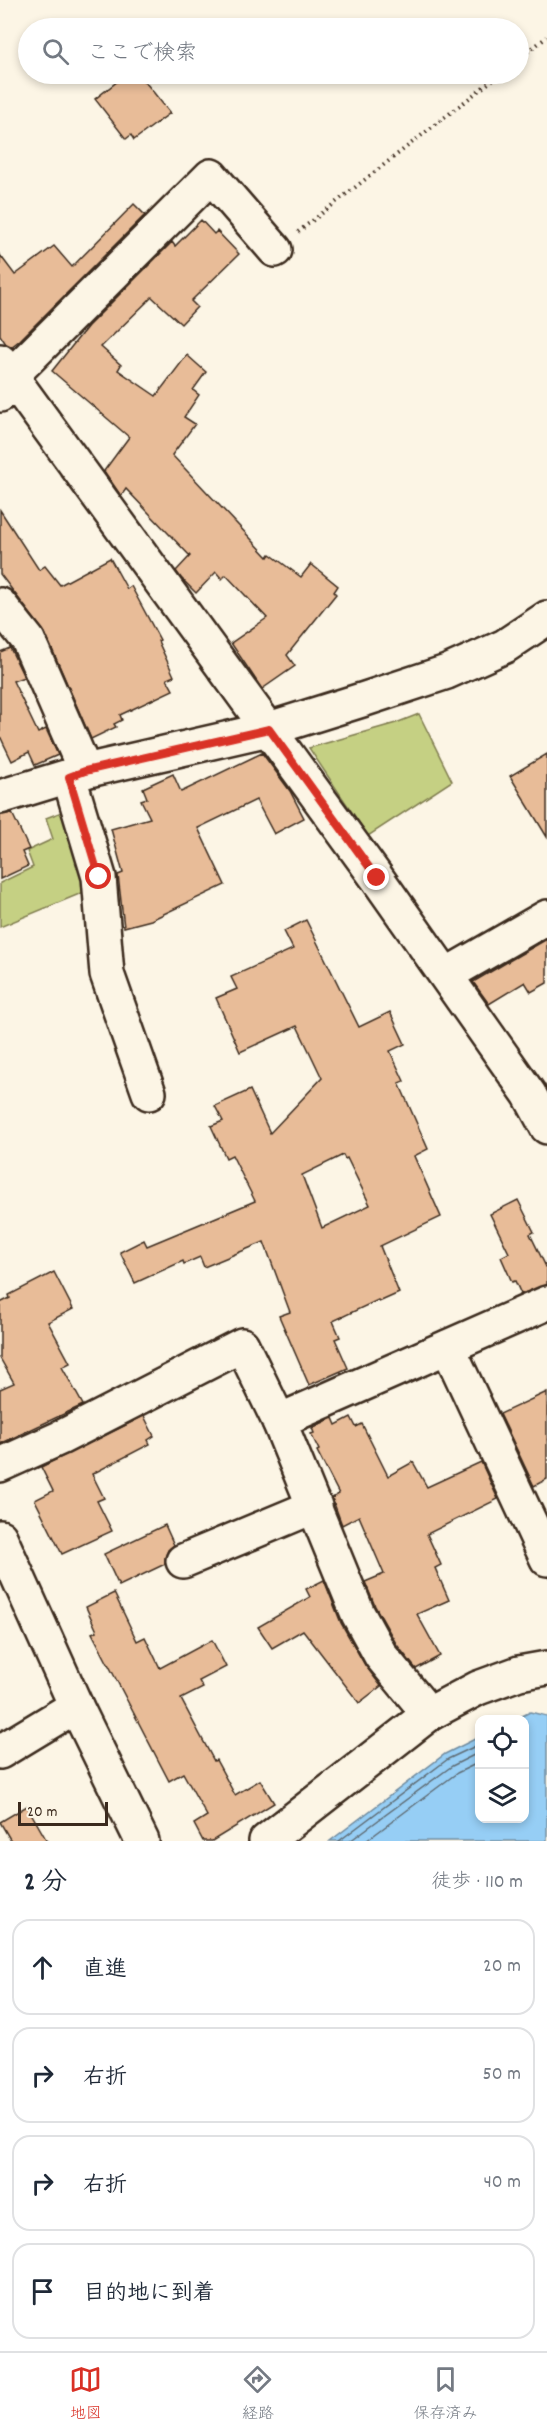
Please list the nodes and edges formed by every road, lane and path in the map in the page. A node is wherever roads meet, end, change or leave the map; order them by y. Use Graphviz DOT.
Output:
graph roads {
  1 [pos="547,37"];
  2 [pos="529,51"];
  3 [pos="487,84"];
  4 [pos="275,250"];
  5 [pos="4,377"];
  6 [pos="0,605"];
  7 [pos="547,618"];
  8 [pos="269,729"];
  9 [pos="77,774"];
  10 [pos="0,797"];
  11 [pos="547,917"];
  12 [pos="446,975"];
  13 [pos="149,1093"];
  14 [pos="547,1127"];
  15 [pos="547,1303"];
  16 [pos="448,1347"];
  17 [pos="279,1421"];
  18 [pos="0,1465"];
  19 [pos="315,1506"];
  20 [pos="0,1537"];
  21 [pos="547,1559"];
  22 [pos="183,1561"];
  23 [pos="547,1668"];
  24 [pos="76,1706"];
  25 [pos="429,1714"];
  26 [pos="0,1752"];
  27 [pos="142,1841"];
  28 [pos="267,1841"];
  1 -- 2 [label="path"];
  3 -- 4 [label="path"];
  4 -- 5 [label="street"];
  5 -- 8 [label="street"];
  6 -- 9 [label="street"];
  7 -- 8 [label="street"];
  8 -- 9 [label="street"];
  8 -- 12 [label="street"];
  9 -- 10 [label="street"];
  9 -- 13 [label="street"];
  11 -- 12 [label="street"];
  12 -- 14 [label="street"];
  15 -- 16 [label="street"];
  16 -- 17 [label="street"];
  16 -- 21 [label="street"];
  17 -- 18 [label="street"];
  17 -- 19 [label="street"];
  19 -- 22 [label="street"];
  19 -- 25 [label="street"];
  20 -- 24 [label="street"];
  23 -- 25 [label="street"];
  24 -- 26 [label="street"];
  24 -- 27 [label="street"];
  25 -- 28 [label="street"];
}
